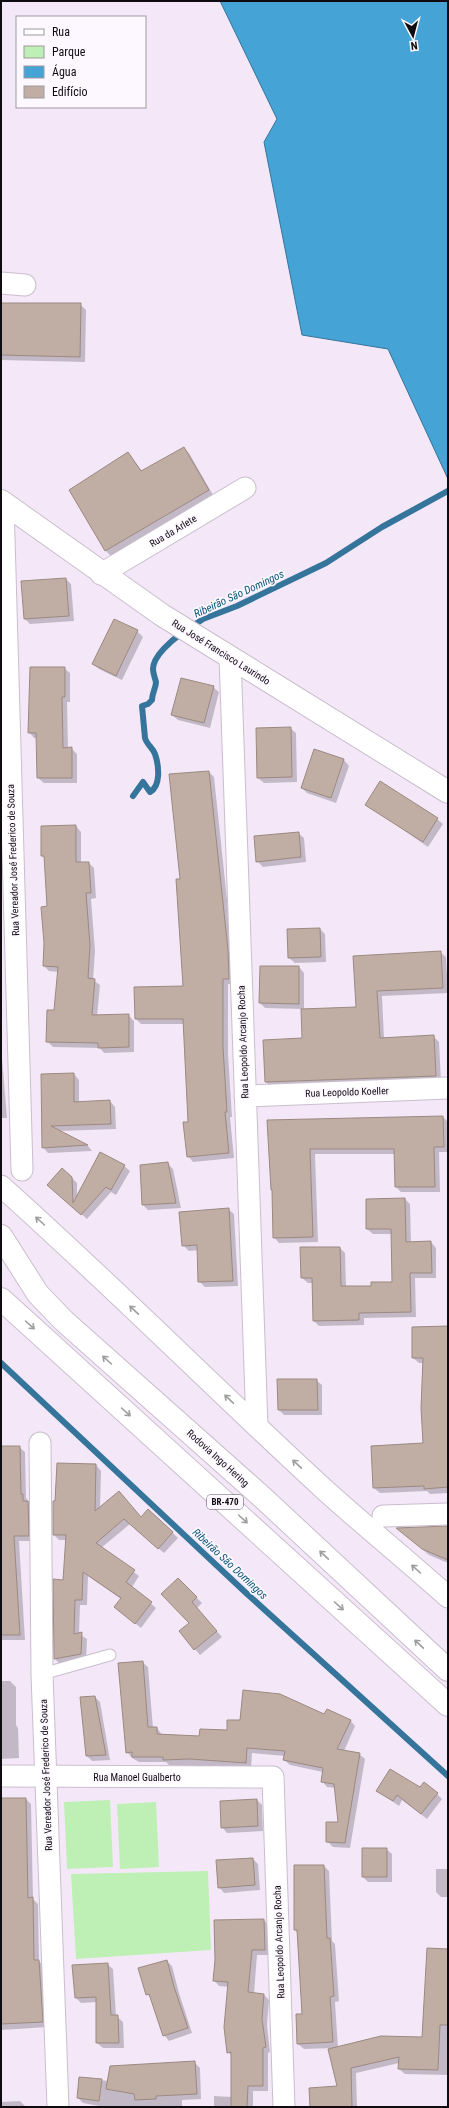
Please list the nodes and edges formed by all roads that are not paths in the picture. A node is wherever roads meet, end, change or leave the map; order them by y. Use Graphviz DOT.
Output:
graph roads {
  1 [pos="1,283"];
  2 [pos="25,285"];
  3 [pos="245,488"];
  4 [pos="2,502"];
  5 [pos="101,574"];
  6 [pos="230,657"];
  7 [pos="448,792"];
  8 [pos="448,1088"];
  9 [pos="245,1096"];
  10 [pos="22,1170"];
  11 [pos="1,1186"];
  12 [pos="1,1236"];
  13 [pos="1,1299"];
  14 [pos="257,1426"];
  15 [pos="40,1443"];
  16 [pos="448,1514"];
  17 [pos="383,1516"];
  18 [pos="448,1597"];
  19 [pos="110,1656"];
  20 [pos="448,1670"];
  21 [pos="42,1674"];
  22 [pos="448,1705"];
  23 [pos="1,1776"];
  24 [pos="45,1776"];
  25 [pos="273,1777"];
  26 [pos="58,2107"];
  27 [pos="284,2107"];
  1 -- 2 [label="street"];
  3 -- 5 [label="street, Rua da Arlete"];
  4 -- 5 [label="main road, Rua José Francisco Laurindo"];
  4 -- 10 [label="street, Rua Vereador José Frederico de Souza"];
  5 -- 6 [label="main road, Rua José Francisco Laurindo"];
  6 -- 7 [label="main road, Rua José Francisco Laurindo"];
  6 -- 9 [label="street, Rua Leopoldo Arcanjo Rocha"];
  8 -- 9 [label="street, Rua Leopoldo Koeller"];
  9 -- 14 [label="street, Rua Leopoldo Arcanjo Rocha"];
  14 -- 11 [label="street, one-way"];
  20 -- 12 [label="main road, Rodovia Ingo Hering / BR-470, one-way"];
  13 -- 22 [label="main road, BR-470, one-way"];
  18 -- 14 [label="street, one-way"];
  15 -- 21 [label="street, Rua Vereador José Frederico de Souza"];
  16 -- 17 [label="street"];
  19 -- 21 [label="lane"];
  21 -- 24 [label="street, Rua Vereador José Frederico de Souza"];
  23 -- 24 [label="street, Rua Manoel Gualberto"];
  24 -- 25 [label="street, Rua Manoel Gualberto"];
  24 -- 26 [label="street, Rua Vereador José Frederico de Souza"];
  25 -- 27 [label="street, Rua Leopoldo Arcanjo Rocha"];
}
